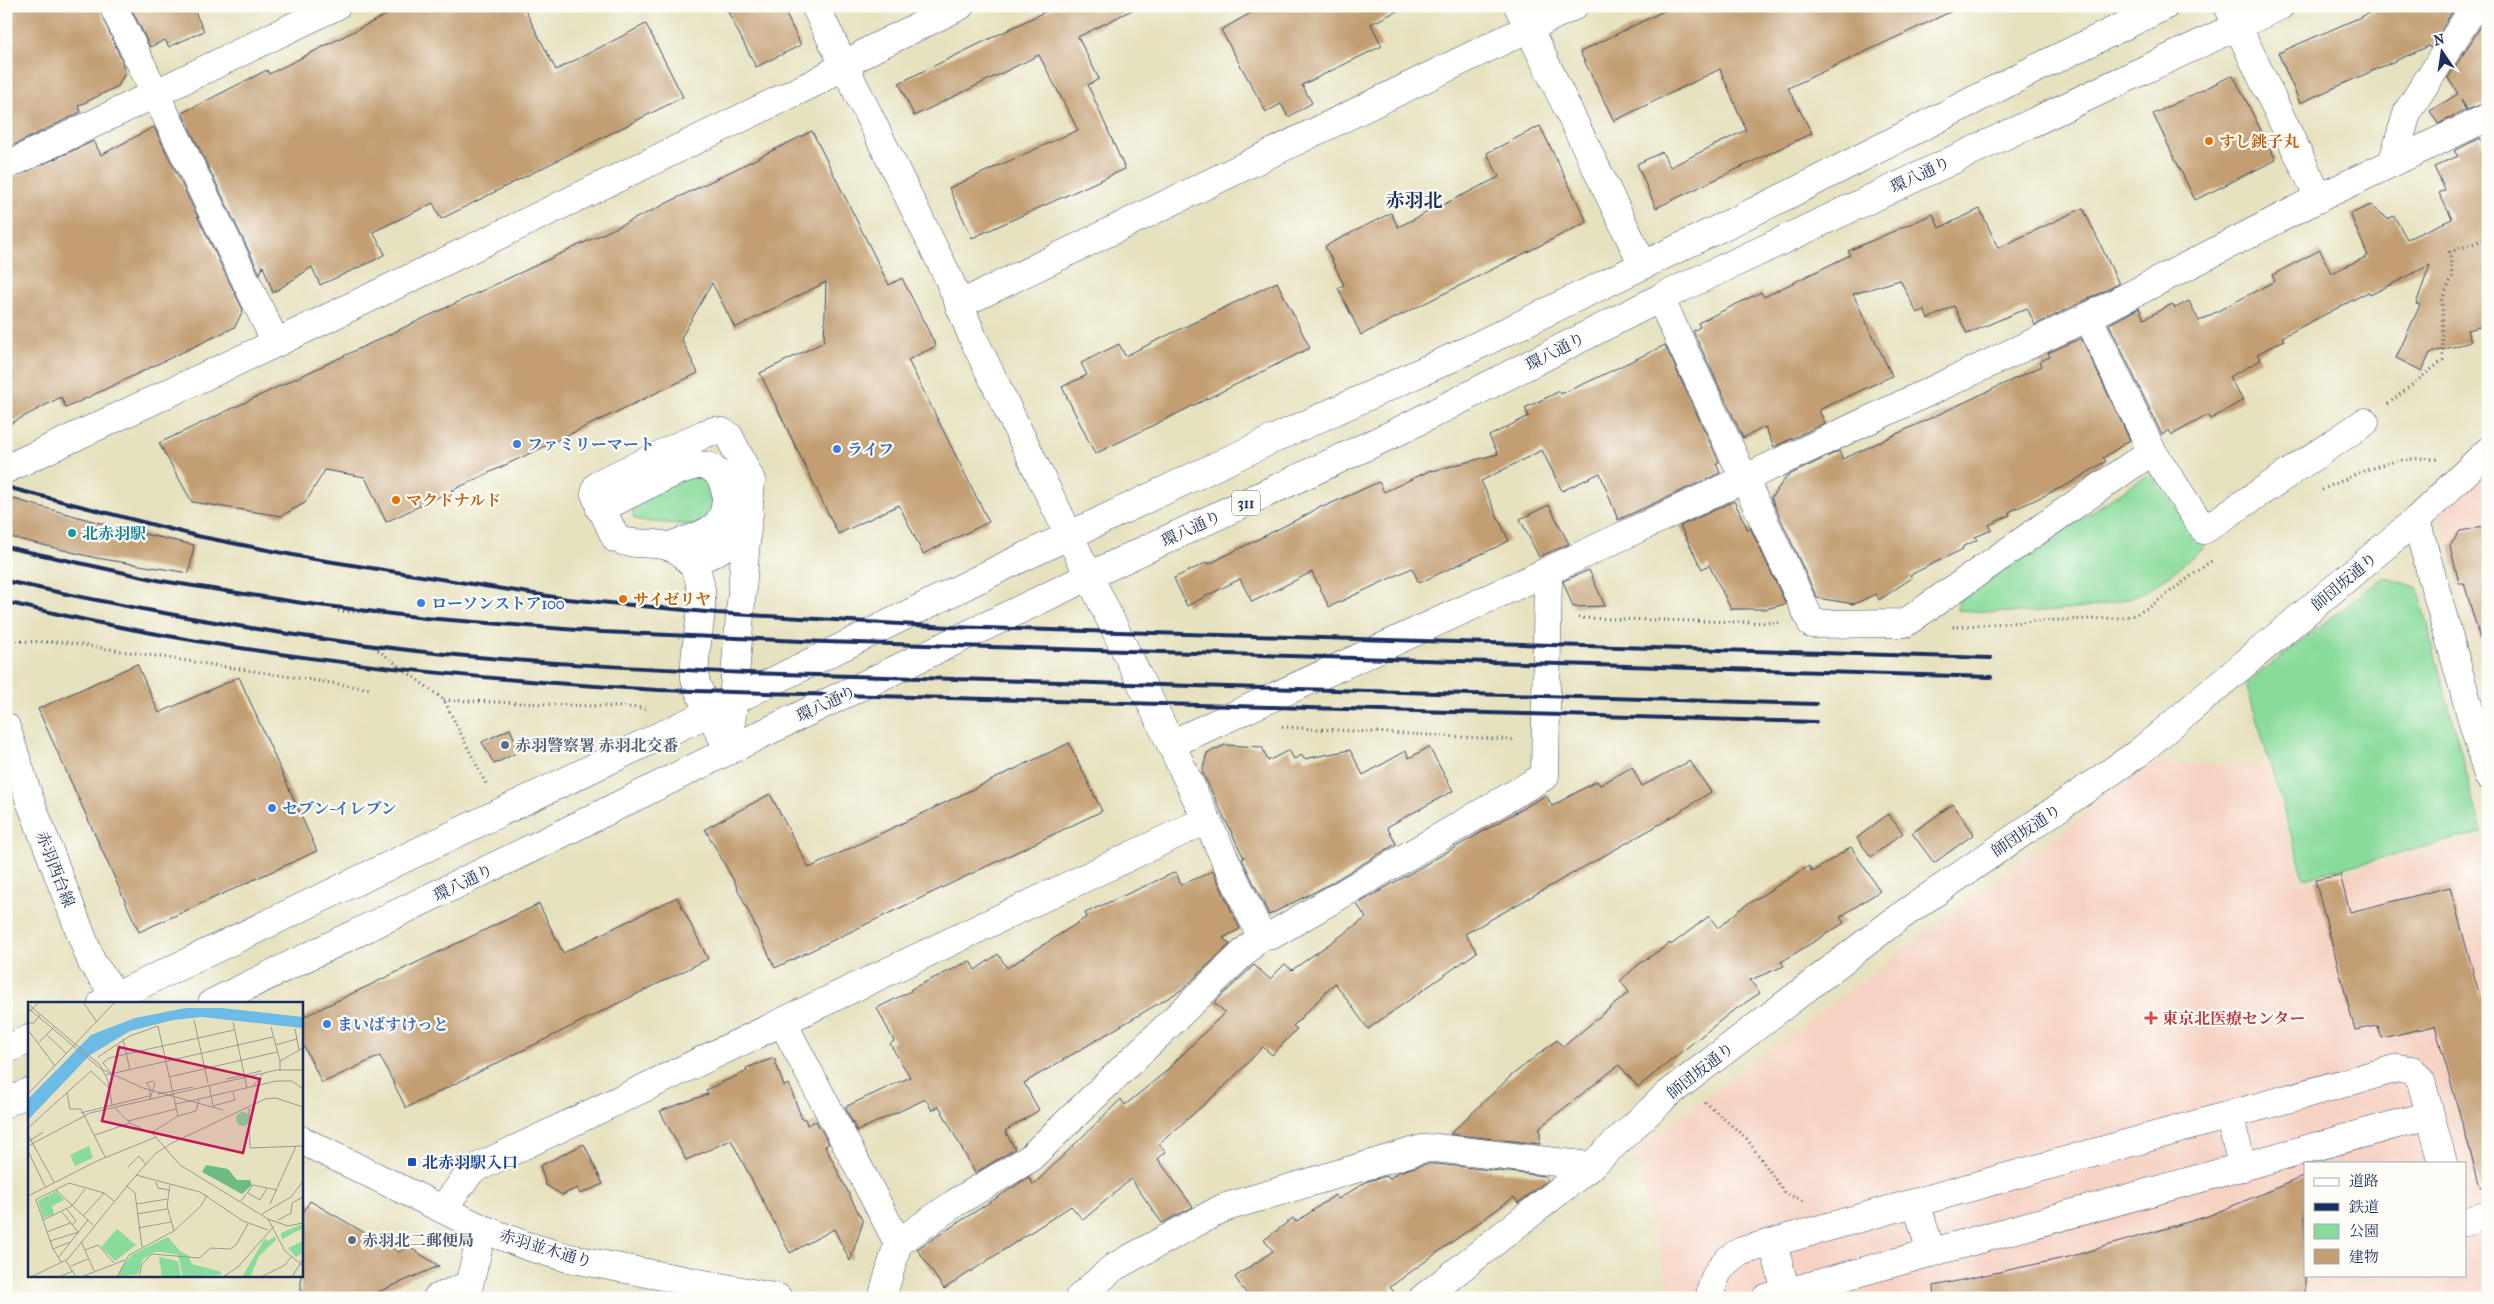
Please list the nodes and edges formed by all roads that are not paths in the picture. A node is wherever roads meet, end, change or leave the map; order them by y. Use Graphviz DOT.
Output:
graph roads {
  1 [pos="113,6"];
  2 [pos="336,6"];
  3 [pos="815,6"];
  4 [pos="960,6"];
  5 [pos="1574,6"];
  6 [pos="2165,6"];
  7 [pos="2280,6"];
  8 [pos="2474,6"];
  9 [pos="2232,16"];
  10 [pos="1523,17"];
  11 [pos="843,66"];
  12 [pos="155,94"];
  13 [pos="2488,117"];
  14 [pos="2392,163"];
  15 [pos="6,166"];
  16 [pos="2319,198"];
  17 [pos="1643,265"];
  18 [pos="1660,298"];
  19 [pos="958,305"];
  20 [pos="2088,317"];
  21 [pos="276,343"];
  22 [pos="2364,422"];
  23 [pos="2152,451"];
  24 [pos="2488,451"];
  25 [pos="6,469"];
  26 [pos="1745,477"];
  27 [pos="600,509"];
  28 [pos="749,513"];
  29 [pos="2418,526"];
  30 [pos="1069,536"];
  31 [pos="679,553"];
  32 [pos="1548,571"];
  33 [pos="1088,577"];
  34 [pos="722,706"];
  35 [pos="6,727"];
  36 [pos="1171,744"];
  37 [pos="729,750"];
  38 [pos="2488,776"];
  39 [pos="1206,820"];
  40 [pos="1261,936"];
  41 [pos="113,1000"];
  42 [pos="214,1002"];
  43 [pos="784,1023"];
  44 [pos="28,1039"];
  45 [pos="6,1050"];
  46 [pos="28,1092"];
  47 [pos="6,1103"];
  48 [pos="2430,1115"];
  49 [pos="2229,1116"];
  50 [pos="302,1140"];
  51 [pos="2443,1162"];
  52 [pos="1591,1166"];
  53 [pos="2243,1167"];
  54 [pos="1917,1204"];
  55 [pos="443,1208"];
  56 [pos="2488,1215"];
  57 [pos="2466,1222"];
  58 [pos="483,1228"];
  59 [pos="898,1243"];
  60 [pos="1773,1243"];
  61 [pos="1931,1253"];
  62 [pos="470,1291"];
  63 [pos="1776,1295"];
  64 [pos="437,1298"];
  65 [pos="778,1298"];
  66 [pos="882,1298"];
  67 [pos="1079,1298"];
  68 [pos="1423,1298"];
  69 [pos="1710,1298"];
  1 -- 12 [label="street"];
  2 -- 12 [label="street"];
  3 -- 11 [label="street"];
  4 -- 11 [label="street"];
  5 -- 10 [label="street"];
  6 -- 17 [label="street"];
  7 -- 9 [label="street, 環八通り / 311"];
  8 -- 14 [label="street"];
  9 -- 16 [label="street"];
  9 -- 18 [label="street, 環八通り / 311"];
  10 -- 17 [label="street"];
  10 -- 19 [label="street"];
  11 -- 19 [label="street"];
  11 -- 21 [label="street"];
  12 -- 15 [label="street"];
  12 -- 21 [label="street"];
  13 -- 14 [label="street"];
  14 -- 16 [label="street"];
  16 -- 20 [label="street"];
  17 -- 30 [label="street"];
  18 -- 26 [label="street"];
  18 -- 33 [label="street, 環八通り / 311"];
  19 -- 30 [label="street"];
  20 -- 23 [label="street"];
  20 -- 26 [label="street"];
  21 -- 25 [label="street"];
  22 -- 23 [label="street"];
  23 -- 26 [label="street"];
  24 -- 29 [label="street, 師団坂通り"];
  26 -- 32 [label="street"];
  27 -- 28 [label="street"];
  27 -- 31 [label="street"];
  27 -- 31 [label="street"];
  28 -- 31 [label="street"];
  28 -- 34 [label="street"];
  29 -- 38 [label="street"];
  29 -- 52 [label="street, 師団坂通り"];
  30 -- 33 [label="street"];
  30 -- 34 [label="street"];
  31 -- 34 [label="street"];
  32 -- 36 [label="street"];
  32 -- 40 [label="street"];
  33 -- 36 [label="street"];
  33 -- 37 [label="street, 環八通り / 311"];
  34 -- 37 [label="street"];
  34 -- 41 [label="street"];
  35 -- 41 [label="street, 赤羽西台線"];
  36 -- 39 [label="street"];
  37 -- 42 [label="street, 環八通り / 311"];
  39 -- 40 [label="street"];
  39 -- 43 [label="street"];
  40 -- 59 [label="street"];
  43 -- 55 [label="street"];
  43 -- 59 [label="street"];
  44 -- 45 [label="street"];
  46 -- 47 [label="street"];
  48 -- 49 [label="street"];
  48 -- 51 [label="street"];
  48 -- 53 [label="street"];
  49 -- 53 [label="street"];
  49 -- 54 [label="street"];
  50 -- 55 [label="street, 赤羽並木通り"];
  52 -- 67 [label="street"];
  52 -- 68 [label="street, 師団坂通り"];
  53 -- 61 [label="street"];
  54 -- 60 [label="street"];
  54 -- 61 [label="street"];
  55 -- 58 [label="street, 赤羽並木通り"];
  56 -- 57 [label="street"];
  58 -- 62 [label="street"];
  58 -- 65 [label="street, 赤羽並木通り"];
  59 -- 66 [label="street"];
  60 -- 63 [label="street"];
  60 -- 69 [label="street"];
  61 -- 63 [label="street"];
  62 -- 64 [label="street"];
}
